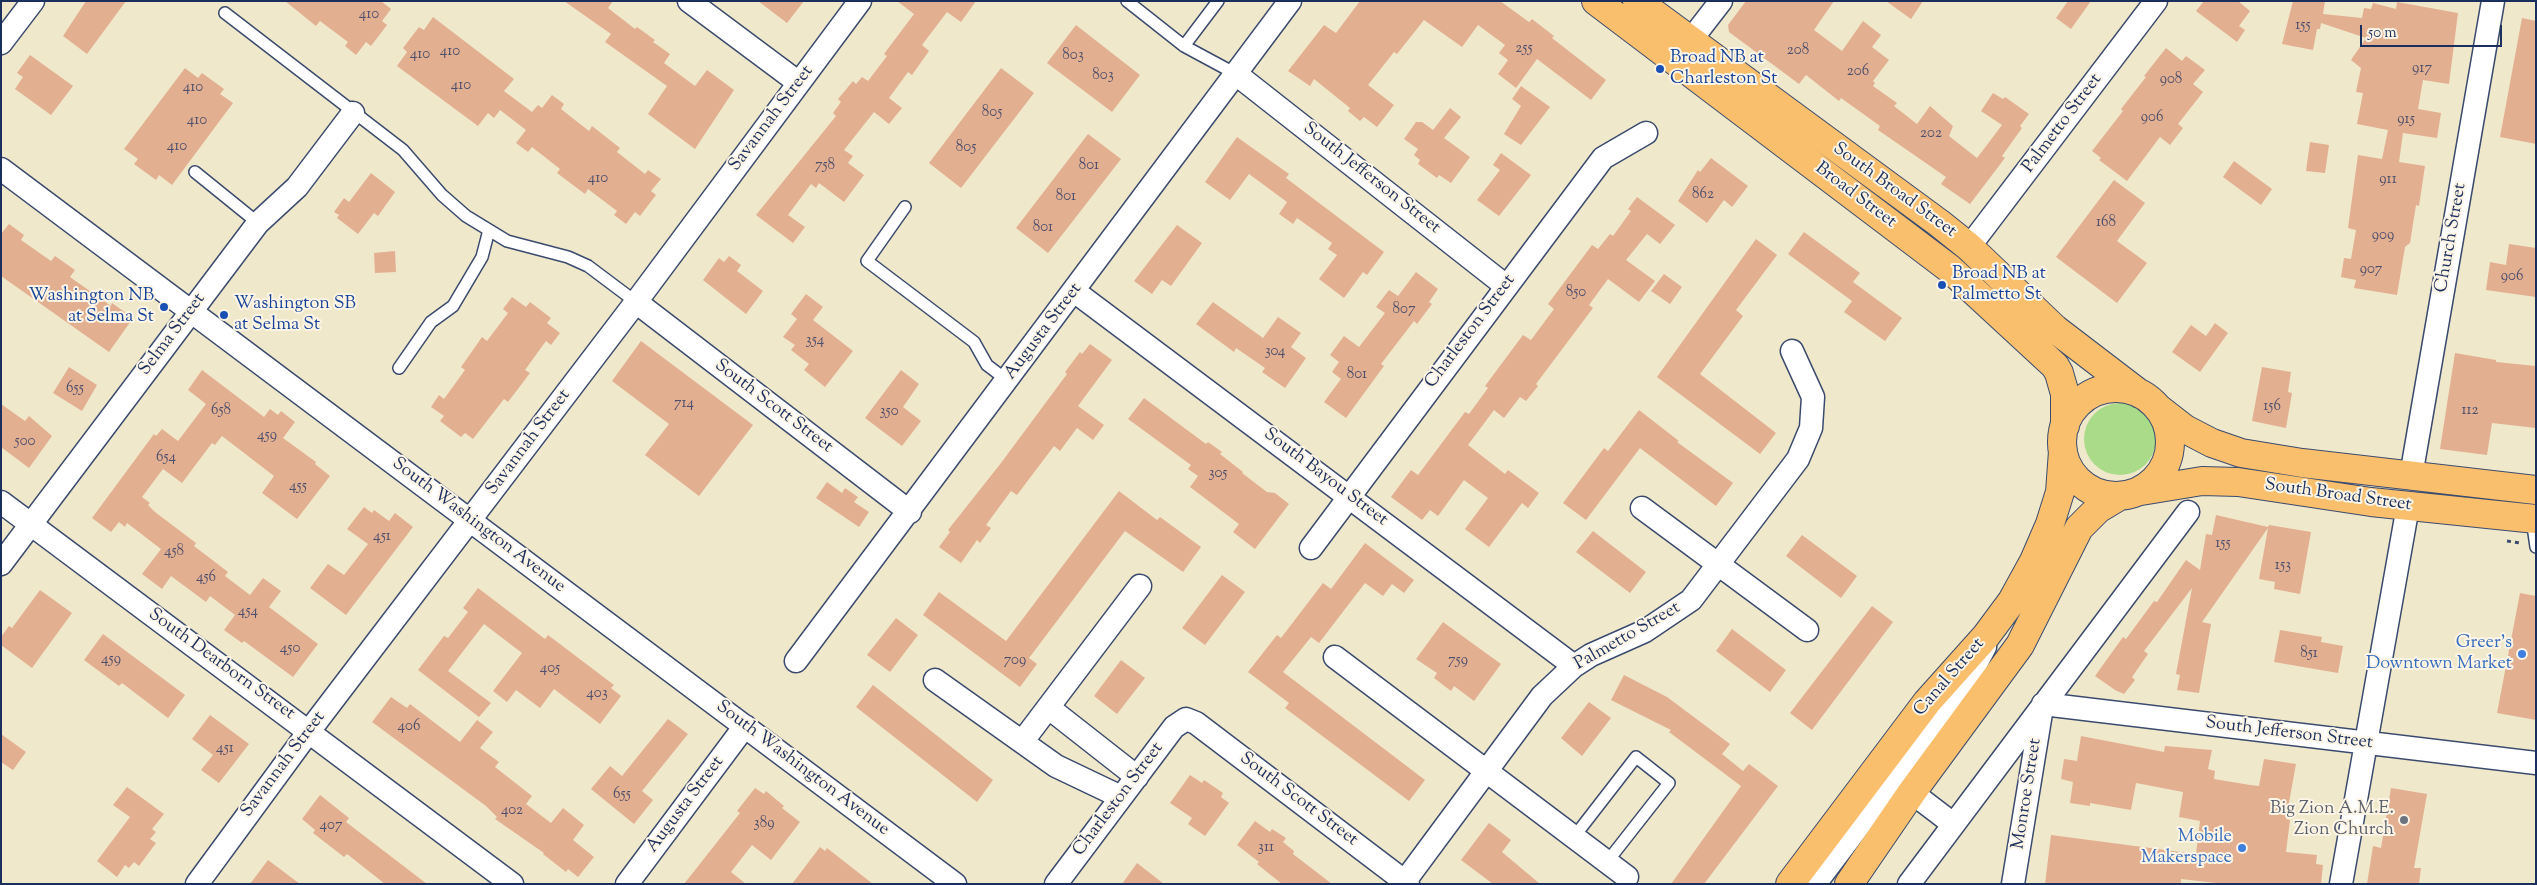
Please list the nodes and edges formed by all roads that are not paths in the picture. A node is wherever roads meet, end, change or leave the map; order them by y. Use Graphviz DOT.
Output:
graph roads {
  1 [pos="33,1"];
  2 [pos="689,1"];
  3 [pos="860,1"];
  4 [pos="1127,1"];
  5 [pos="1218,1"];
  6 [pos="1290,1"];
  7 [pos="1596,1"];
  8 [pos="1637,1"];
  9 [pos="1721,1"];
  10 [pos="2156,1"];
  11 [pos="2492,1"];
  12 [pos="224,14"];
  13 [pos="1,44"];
  14 [pos="1184,46"];
  15 [pos="1682,50"];
  16 [pos="1236,74"];
  17 [pos="799,83"];
  18 [pos="353,113"];
  19 [pos="1646,133"];
  20 [pos="1,170"];
  21 [pos="195,172"];
  22 [pos="906,207"];
  23 [pos="258,223"];
  24 [pos="490,230"];
  25 [pos="1969,247"];
  26 [pos="1506,286"];
  27 [pos="1074,291"];
  28 [pos="636,302"];
  29 [pos="191,311"];
  30 [pos="1792,352"];
  31 [pos="399,368"];
  32 [pos="1008,381"];
  33 [pos="2149,401"];
  34 [pos="2064,438"];
  35 [pos="2411,476"];
  36 [pos="2536,490"];
  37 [pos="2129,494"];
  38 [pos="1348,495"];
  39 [pos="1,502"];
  40 [pos="2408,506"];
  41 [pos="1642,508"];
  42 [pos="910,512"];
  43 [pos="2188,512"];
  44 [pos="2534,519"];
  45 [pos="470,520"];
  46 [pos="31,524"];
  47 [pos="2536,547"];
  48 [pos="1310,548"];
  49 [pos="1,564"];
  50 [pos="1718,565"];
  51 [pos="1140,586"];
  52 [pos="2001,617"];
  53 [pos="1807,630"];
  54 [pos="1335,657"];
  55 [pos="796,661"];
  56 [pos="1574,666"];
  57 [pos="935,680"];
  58 [pos="2042,704"];
  59 [pos="1048,708"];
  60 [pos="1186,720"];
  61 [pos="745,726"];
  62 [pos="310,730"];
  63 [pos="1022,742"];
  64 [pos="2366,743"];
  65 [pos="2536,763"];
  66 [pos="1486,771"];
  67 [pos="1137,776"];
  68 [pos="1904,786"];
  69 [pos="1121,797"];
  70 [pos="1953,824"];
  71 [pos="1574,837"];
  72 [pos="1607,862"];
  73 [pos="1627,877"];
  74 [pos="1407,883"];
  75 [pos="197,884"];
  76 [pos="512,884"];
  77 [pos="627,884"];
  78 [pos="955,884"];
  79 [pos="1056,884"];
  80 [pos="1790,884"];
  81 [pos="1812,884"];
  82 [pos="1849,884"];
  83 [pos="1909,884"];
  84 [pos="2013,884"];
  85 [pos="2341,884"];
  1 -- 13 [label="street"];
  2 -- 17 [label="street"];
  3 -- 17 [label="street, Savannah Street"];
  4 -- 14 [label="lane"];
  5 -- 14 [label="lane"];
  6 -- 16 [label="street, Augusta Street"];
  7 -- 15 [label="main road, Broad Street"];
  8 -- 15 [label="main road, South Broad Street"];
  9 -- 15 [label="street"];
  10 -- 25 [label="street, Palmetto Street"];
  11 -- 35 [label="street, Church Street"];
  12 -- 18 [label="lane"];
  14 -- 16 [label="lane"];
  15 -- 25 [label="main road, South Broad Street"];
  15 -- 34 [label="main road, Broad Street"];
  16 -- 26 [label="street, South Jefferson Street"];
  16 -- 27 [label="street, Augusta Street"];
  17 -- 28 [label="street, Savannah Street"];
  18 -- 23 [label="street, Selma Street"];
  18 -- 24 [label="lane"];
  19 -- 26 [label="street, Charleston Street"];
  20 -- 29 [label="street, South Washington Avenue"];
  21 -- 23 [label="lane"];
  22 -- 32 [label="lane"];
  23 -- 29 [label="street, Selma Street"];
  24 -- 28 [label="lane"];
  24 -- 31 [label="lane"];
  25 -- 33 [label="main road, South Broad Street"];
  26 -- 38 [label="street, Charleston Street"];
  27 -- 32 [label="street, Augusta Street"];
  27 -- 38 [label="street, South Bayou Street"];
  28 -- 42 [label="street, South Scott Street"];
  28 -- 45 [label="street, Savannah Street"];
  29 -- 45 [label="street, South Washington Avenue"];
  29 -- 46 [label="street, Selma Street"];
  30 -- 50 [label="street, Palmetto Street"];
  32 -- 42 [label="street, Augusta Street"];
  33 -- 34 [label="main road"];
  33 -- 35 [label="main road, South Broad Street"];
  33 -- 37 [label="main road"];
  34 -- 37 [label="main road"];
  34 -- 52 [label="main road, Canal Street"];
  35 -- 36 [label="main road, South Broad Street"];
  37 -- 40 [label="main road, South Broad Street"];
  37 -- 68 [label="main road, Canal Street"];
  38 -- 48 [label="street, Charleston Street"];
  38 -- 56 [label="street, South Bayou Street"];
  39 -- 46 [label="street, South Dearborn Street"];
  40 -- 44 [label="main road, South Broad Street"];
  40 -- 64 [label="street"];
  41 -- 50 [label="street"];
  42 -- 55 [label="street, Augusta Street"];
  43 -- 58 [label="street"];
  44 -- 47 [label="lane"];
  45 -- 61 [label="street, South Washington Avenue"];
  45 -- 62 [label="street, Savannah Street"];
  46 -- 49 [label="street, Selma Street"];
  46 -- 62 [label="street, South Dearborn Street"];
  50 -- 53 [label="street"];
  50 -- 56 [label="street, Palmetto Street"];
  51 -- 59 [label="street"];
  52 -- 68 [label="street"];
  52 -- 80 [label="main road, Canal Street"];
  54 -- 66 [label="street"];
  56 -- 66 [label="street, Palmetto Street"];
  57 -- 63 [label="street"];
  58 -- 64 [label="street, South Jefferson Street"];
  58 -- 70 [label="street"];
  58 -- 84 [label="street, Monroe Street"];
  59 -- 63 [label="street"];
  59 -- 67 [label="street"];
  60 -- 67 [label="street, Charleston Street"];
  60 -- 74 [label="street, South Scott Street"];
  61 -- 77 [label="street, Augusta Street"];
  61 -- 78 [label="street, South Washington Avenue"];
  62 -- 75 [label="street, Savannah Street"];
  62 -- 76 [label="street, South Dearborn Street"];
  63 -- 69 [label="street"];
  64 -- 65 [label="street, South Jefferson Street"];
  64 -- 85 [label="street"];
  66 -- 71 [label="street"];
  66 -- 74 [label="street, Palmetto Street"];
  67 -- 69 [label="street, Charleston Street"];
  68 -- 70 [label="street"];
  68 -- 81 [label="street"];
  68 -- 82 [label="main road, Canal Street"];
  69 -- 79 [label="street, Charleston Street"];
  70 -- 83 [label="street"];
  71 -- 72 [label="street"];
  71 -- 72 [label="lane"];
  72 -- 73 [label="street"];
}
